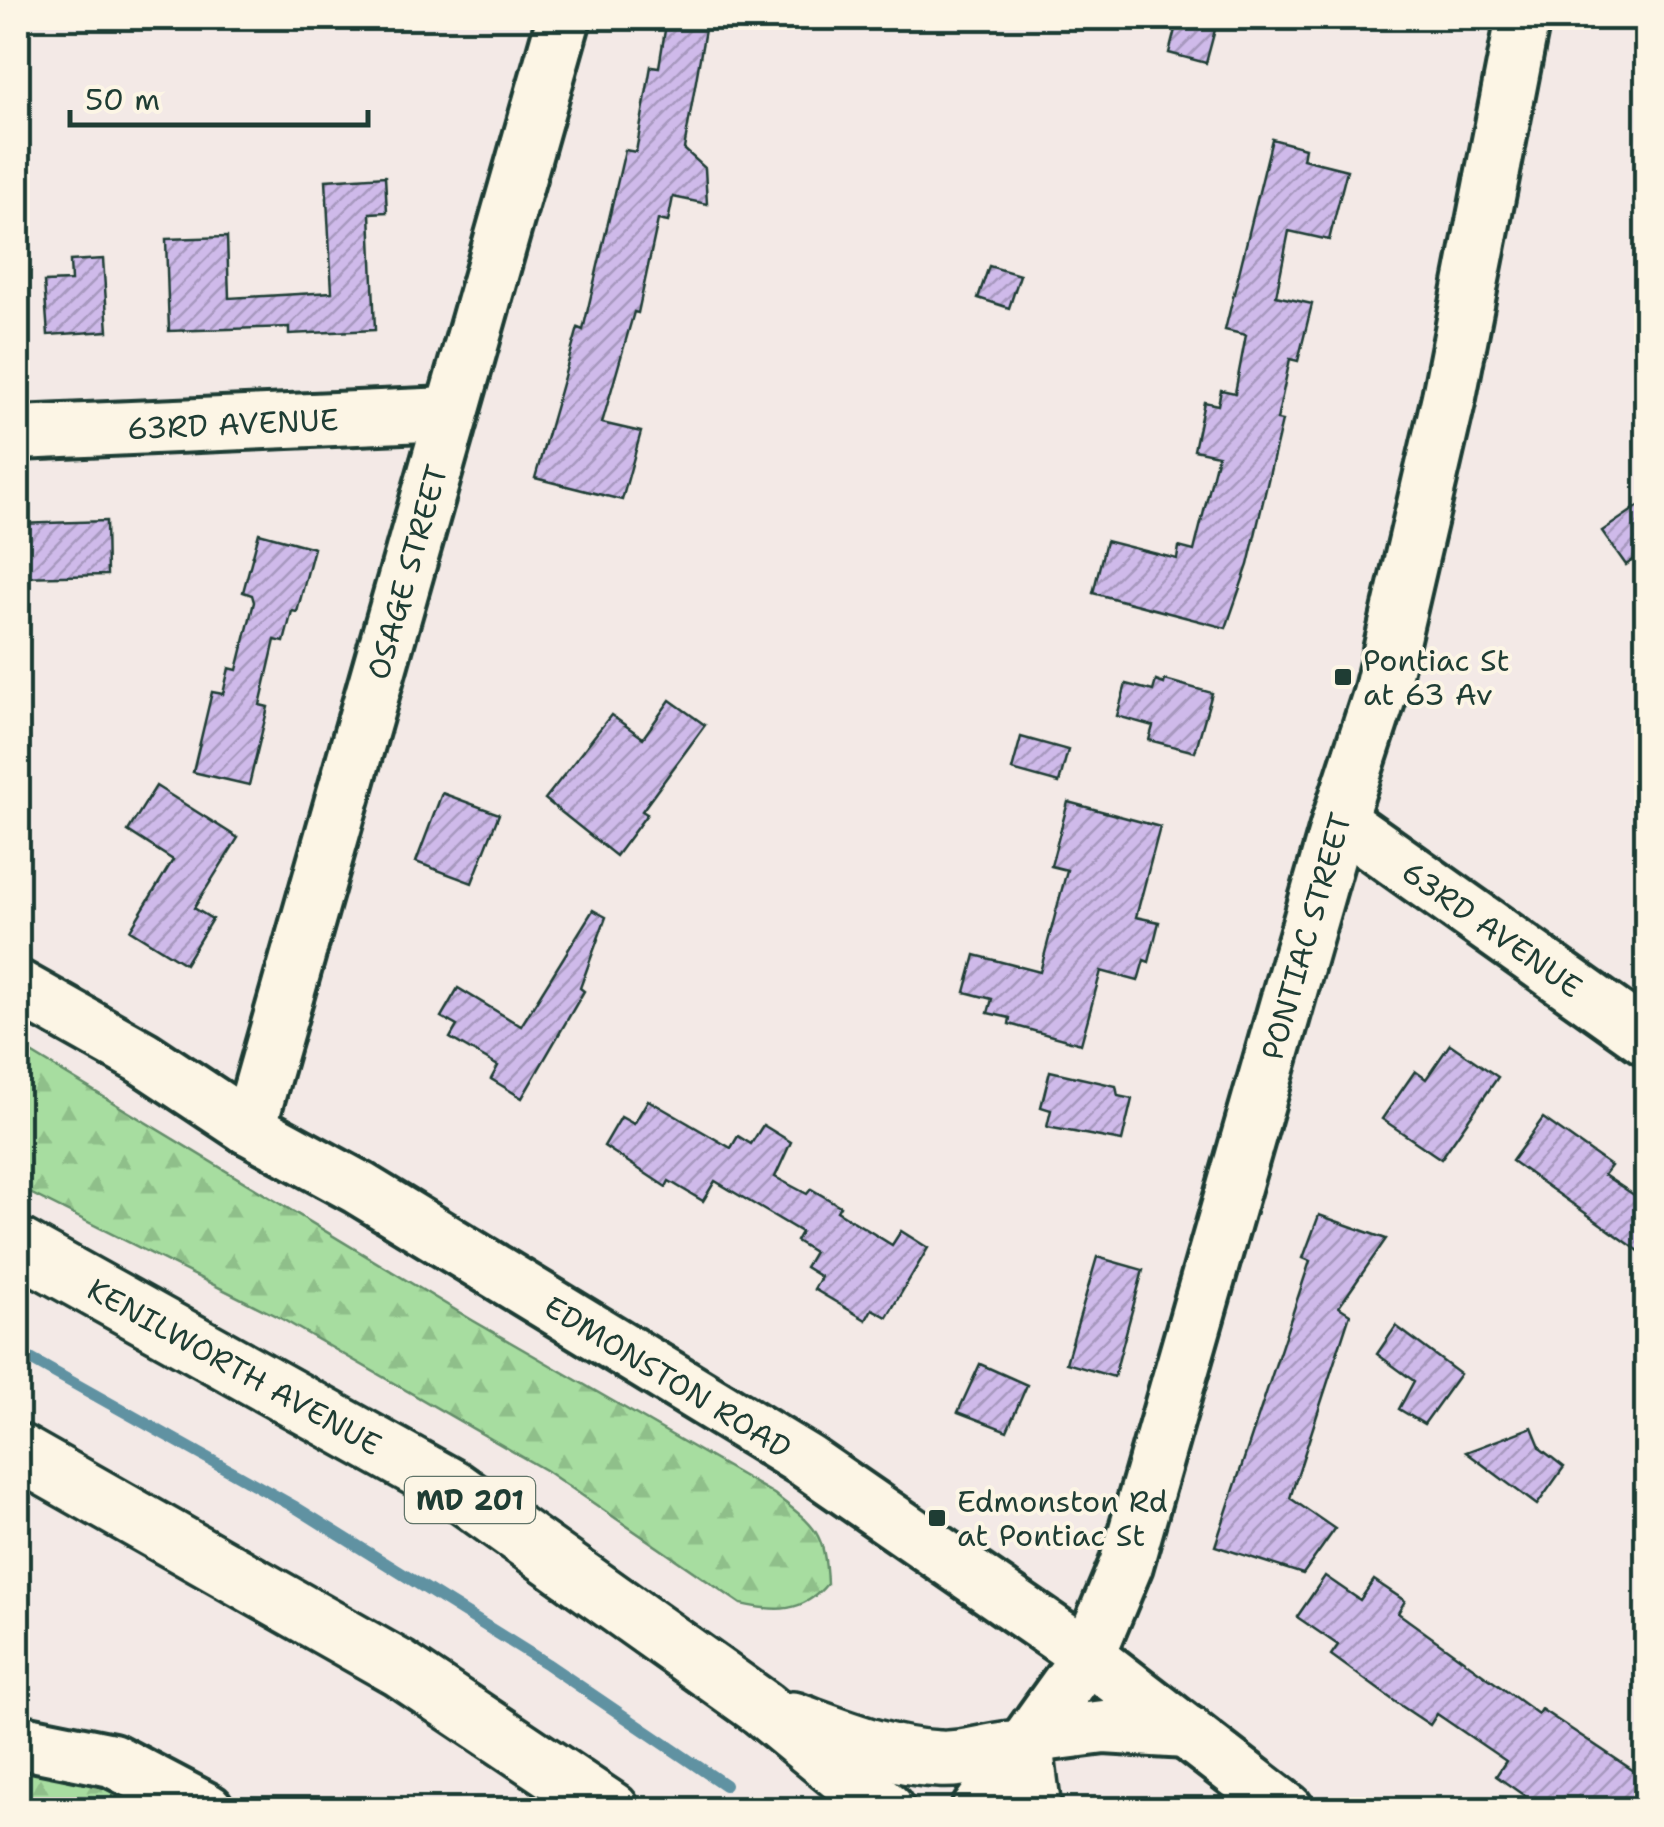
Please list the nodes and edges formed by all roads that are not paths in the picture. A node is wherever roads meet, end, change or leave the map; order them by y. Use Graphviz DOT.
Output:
graph roads {
  1 [pos="564,18"];
  2 [pos="1523,18"];
  3 [pos="448,414"];
  4 [pos="18,433"];
  5 [pos="1339,820"];
  6 [pos="18,987"];
  7 [pos="1646,1038"];
  8 [pos="249,1128"];
  9 [pos="18,1246"];
  10 [pos="18,1452"];
  11 [pos="1088,1656"];
  12 [pos="762,1708"];
  13 [pos="1187,1732"];
  14 [pos="18,1741"];
  15 [pos="1029,1742"];
  16 [pos="576,1793"];
  17 [pos="208,1810"];
  18 [pos="611,1810"];
  19 [pos="886,1810"];
  20 [pos="978,1810"];
  21 [pos="1034,1810"];
  22 [pos="1287,1810"];
  1 -- 3 [label="street, OSAGE STREET"];
  2 -- 5 [label="street, PONTIAC STREET"];
  3 -- 4 [label="street, 63RD AVENUE"];
  3 -- 8 [label="street, OSAGE STREET"];
  5 -- 7 [label="street, 63RD AVENUE"];
  5 -- 11 [label="street, PONTIAC STREET"];
  6 -- 8 [label="street, EDMONSTON ROAD"];
  8 -- 11 [label="street, EDMONSTON ROAD"];
  9 -- 12 [label="main road, KENILWORTH AVENUE / MD 201"];
  10 -- 16 [label="main road"];
  11 -- 13 [label="street, EDMONSTON ROAD"];
  11 -- 15 [label="street, PONTIAC STREET"];
  12 -- 15 [label="main road"];
  12 -- 19 [label="main road, KENILWORTH AVENUE / MD 201"];
  13 -- 15 [label="street"];
  13 -- 22 [label="street, EDMONSTON ROAD"];
  14 -- 17 [label="street"];
  15 -- 20 [label="street, PONTIAC STREET"];
  15 -- 21 [label="main road"];
  16 -- 18 [label="main road"];
}
